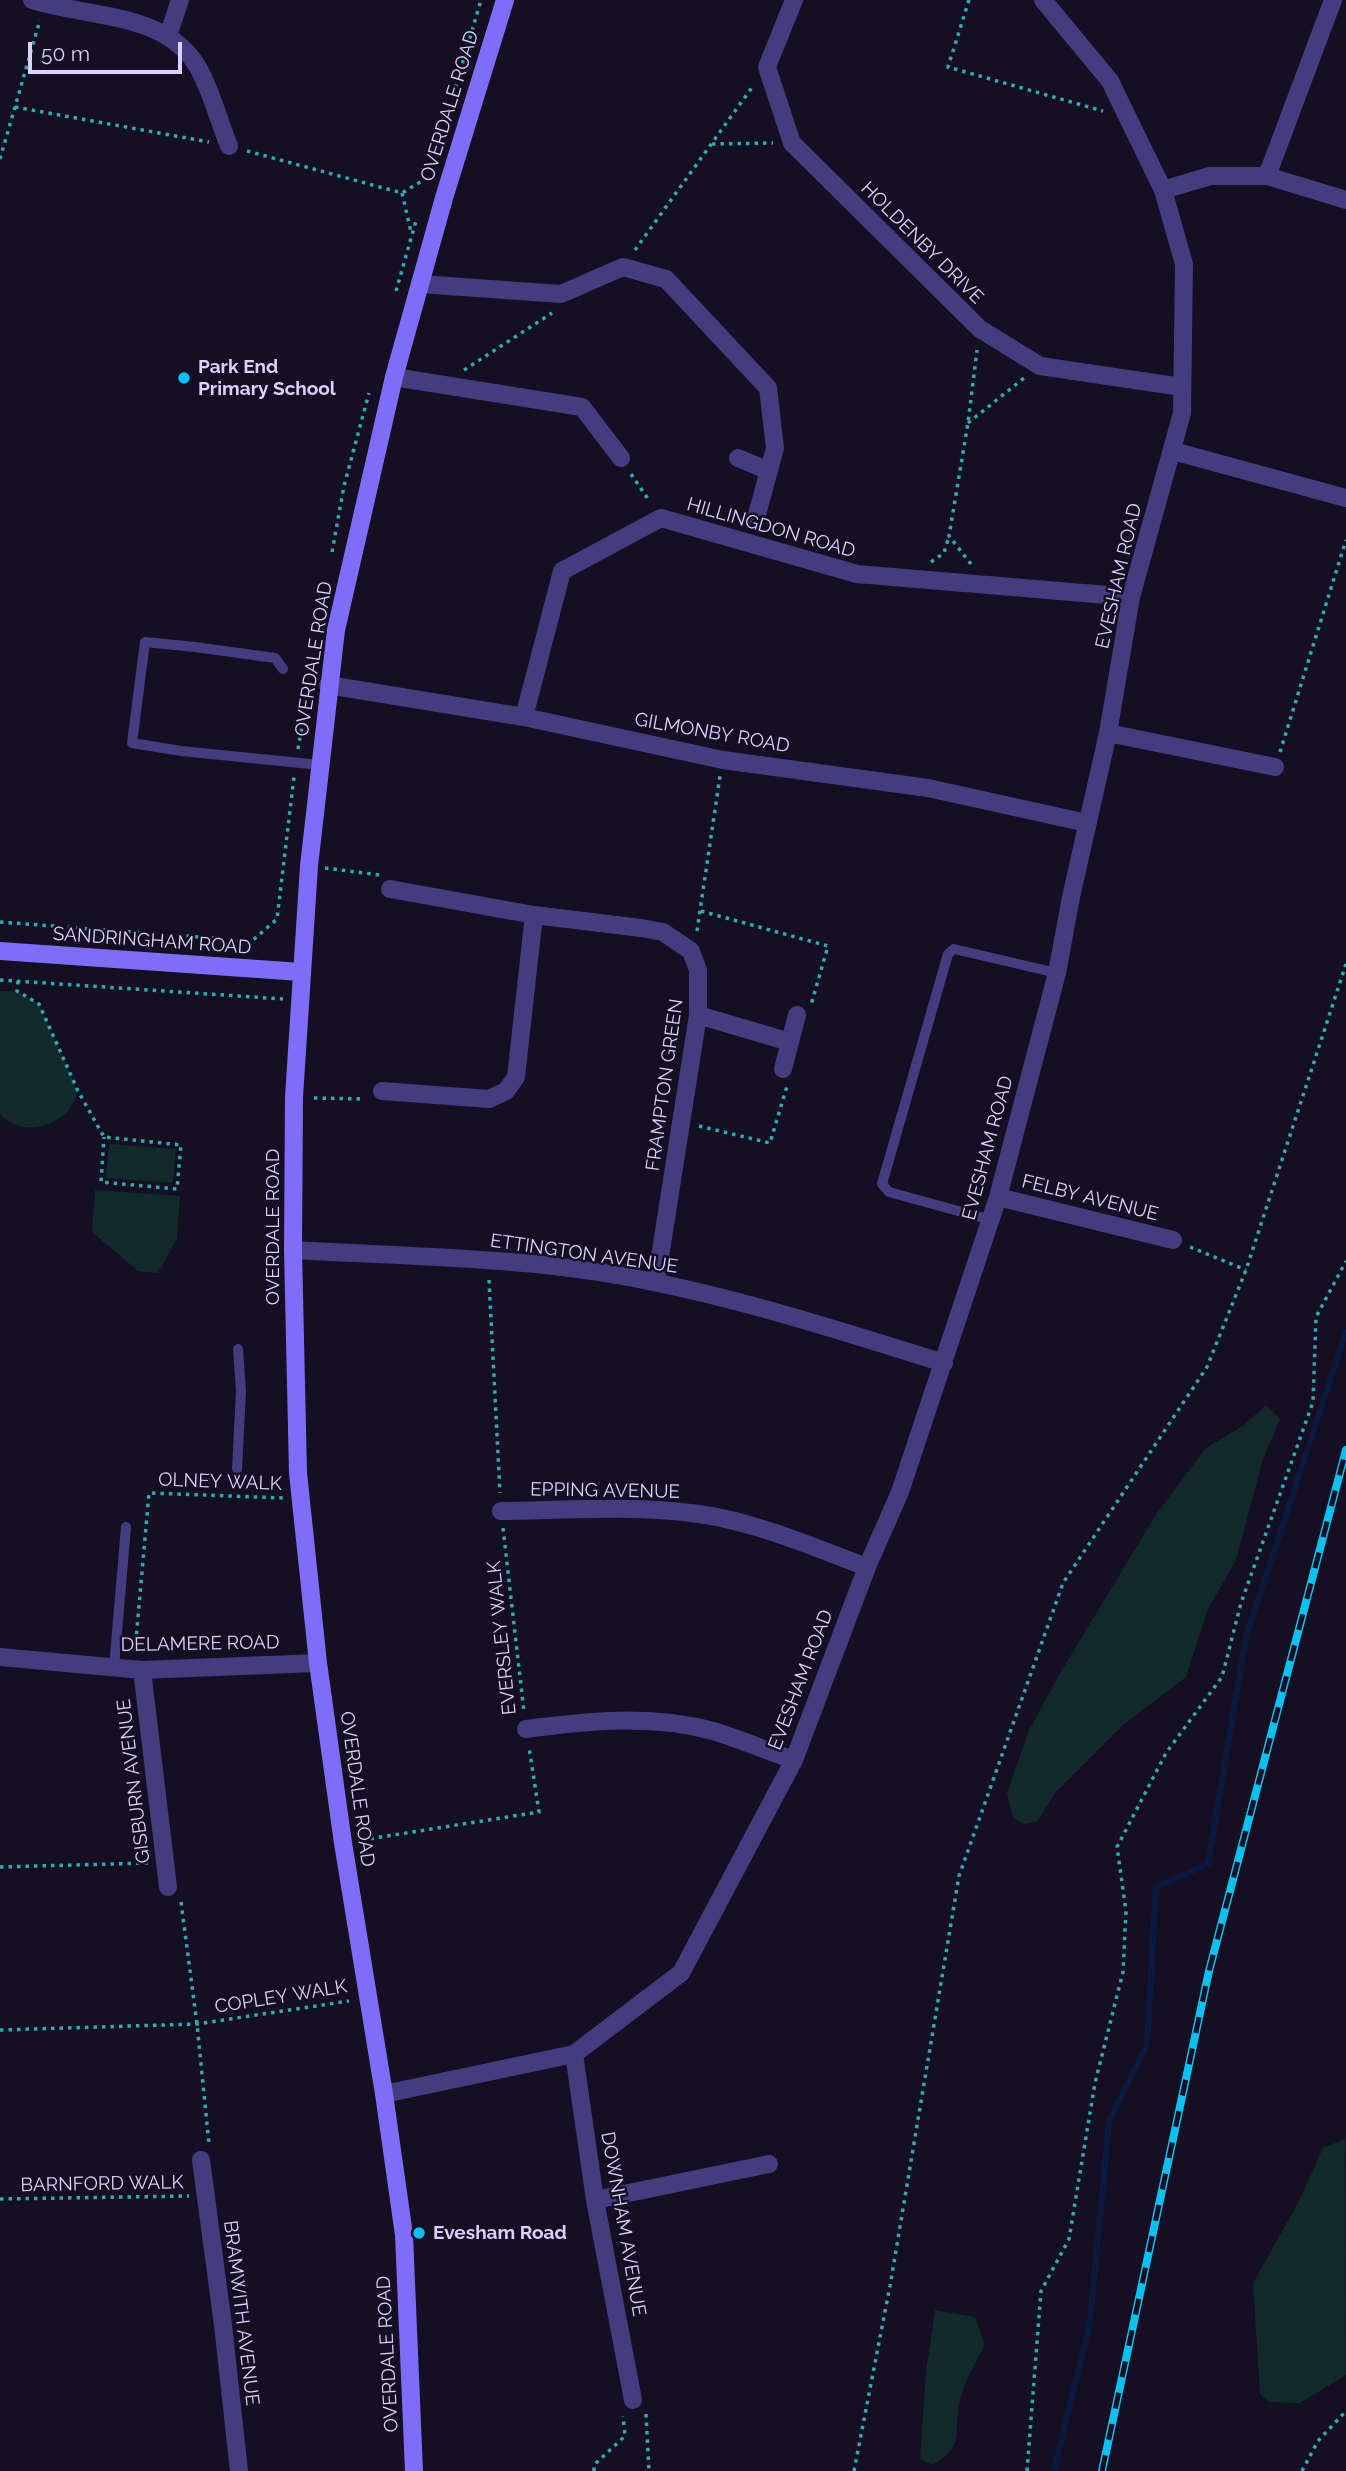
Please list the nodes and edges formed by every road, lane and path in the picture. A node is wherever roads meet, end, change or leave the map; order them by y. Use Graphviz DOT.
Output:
graph roads {
  1 [pos="180,0"];
  2 [pos="481,0"];
  3 [pos="505,0"];
  4 [pos="794,0"];
  5 [pos="969,0"];
  6 [pos="1043,0"];
  7 [pos="1332,0"];
  8 [pos="38,2"];
  9 [pos="168,36"];
  10 [pos="767,67"];
  11 [pos="452,100"];
  12 [pos="15,107"];
  13 [pos="1128,118"];
  14 [pos="792,143"];
  15 [pos="712,144"];
  16 [pos="229,146"];
  17 [pos="0,159"];
  18 [pos="1267,176"];
  19 [pos="427,188"];
  20 [pos="1163,190"];
  21 [pos="402,193"];
  22 [pos="1346,200"];
  23 [pos="419,211"];
  24 [pos="412,234"];
  25 [pos="623,267"];
  26 [pos="420,284"];
  27 [pos="393,303"];
  28 [pos="555,311"];
  29 [pos="980,329"];
  30 [pos="1040,366"];
  31 [pos="394,377"];
  32 [pos="372,382"];
  33 [pos="441,384"];
  34 [pos="1182,387"];
  35 [pos="968,422"];
  36 [pos="1173,450"];
  37 [pos="621,458"];
  38 [pos="738,458"];
  39 [pos="769,471"];
  40 [pos="1346,498"];
  41 [pos="756,518"];
  42 [pos="661,519"];
  43 [pos="1346,540"];
  44 [pos="332,555"];
  45 [pos="988,585"];
  46 [pos="1131,597"];
  47 [pos="283,669"];
  48 [pos="328,685"];
  49 [pos="308,693"];
  50 [pos="523,717"];
  51 [pos="1108,733"];
  52 [pos="723,760"];
  53 [pos="296,762"];
  54 [pos="320,765"];
  55 [pos="1275,767"];
  56 [pos="1087,823"];
  57 [pos="309,866"];
  58 [pos="390,889"];
  59 [pos="534,915"];
  60 [pos="0,922"];
  61 [pos="697,933"];
  62 [pos="0,951"];
  63 [pos="1346,964"];
  64 [pos="301,972"];
  65 [pos="1057,973"];
  66 [pos="0,980"];
  67 [pos="18,981"];
  68 [pos="299,1000"];
  69 [pos="698,1015"];
  70 [pos="797,1015"];
  71 [pos="790,1042"];
  72 [pos="783,1069"];
  73 [pos="382,1091"];
  74 [pos="294,1097"];
  75 [pos="104,1138"];
  76 [pos="998,1197"];
  77 [pos="991,1220"];
  78 [pos="1173,1240"];
  79 [pos="293,1250"];
  80 [pos="1346,1261"];
  81 [pos="488,1262"];
  82 [pos="1246,1270"];
  83 [pos="656,1282"];
  84 [pos="238,1349"];
  85 [pos="944,1363"];
  86 [pos="237,1469"];
  87 [pos="301,1499"];
  88 [pos="501,1511"];
  89 [pos="126,1527"];
  90 [pos="867,1567"];
  91 [pos="0,1657"];
  92 [pos="318,1662"];
  93 [pos="114,1667"];
  94 [pos="142,1670"];
  95 [pos="526,1729"];
  96 [pos="794,1760"];
  97 [pos="343,1843"];
  98 [pos="165,1862"];
  99 [pos="0,1867"];
  100 [pos="167,1887"];
  101 [pos="368,1998"];
  102 [pos="197,2024"];
  103 [pos="0,2031"];
  104 [pos="574,2054"];
  105 [pos="384,2094"];
  106 [pos="201,2160"];
  107 [pos="769,2164"];
  108 [pos="205,2196"];
  109 [pos="0,2199"];
  110 [pos="595,2200"];
  111 [pos="634,2400"];
  112 [pos="1346,2412"];
  113 [pos="239,2471"];
  114 [pos="414,2471"];
  115 [pos="594,2471"];
  116 [pos="649,2471"];
  117 [pos="854,2471"];
  118 [pos="1027,2471"];
  119 [pos="1302,2471"];
  1 -- 9 [label="street"];
  2 -- 11 [label="path"];
  3 -- 26 [label="street, OVERDALE ROAD"];
  4 -- 10 [label="street"];
  5 -- 13 [label="path"];
  6 -- 13 [label="street, EVESHAM ROAD"];
  7 -- 18 [label="street"];
  8 -- 9 [label="street"];
  8 -- 12 [label="path"];
  9 -- 16 [label="street"];
  10 -- 14 [label="street, HOLDENBY DRIVE"];
  10 -- 15 [label="path"];
  12 -- 16 [label="path"];
  12 -- 17 [label="path"];
  13 -- 20 [label="street, EVESHAM ROAD"];
  14 -- 15 [label="path"];
  14 -- 29 [label="street, HOLDENBY DRIVE"];
  15 -- 25 [label="path"];
  16 -- 21 [label="path"];
  18 -- 20 [label="street"];
  18 -- 22 [label="street"];
  19 -- 21 [label="path"];
  20 -- 34 [label="street, EVESHAM ROAD"];
  21 -- 24 [label="path"];
  23 -- 24 [label="path"];
  24 -- 27 [label="path"];
  25 -- 26 [label="street"];
  25 -- 39 [label="street"];
  26 -- 31 [label="street, OVERDALE ROAD"];
  28 -- 33 [label="path"];
  29 -- 30 [label="street, HOLDENBY DRIVE"];
  29 -- 35 [label="path"];
  30 -- 34 [label="street, HOLDENBY DRIVE"];
  30 -- 35 [label="path"];
  31 -- 33 [label="street"];
  31 -- 48 [label="street, OVERDALE ROAD"];
  32 -- 44 [label="path"];
  33 -- 37 [label="street"];
  34 -- 36 [label="street, EVESHAM ROAD"];
  35 -- 45 [label="path"];
  36 -- 40 [label="street"];
  36 -- 46 [label="street, EVESHAM ROAD"];
  37 -- 42 [label="path"];
  38 -- 39 [label="street"];
  39 -- 41 [label="street"];
  42 -- 45 [label="street, HILLINGDON ROAD"];
  42 -- 50 [label="street, HILLINGDON ROAD"];
  43 -- 55 [label="path"];
  45 -- 46 [label="street, HILLINGDON ROAD"];
  46 -- 51 [label="street, EVESHAM ROAD"];
  47 -- 53 [label="lane"];
  48 -- 50 [label="street, GILMONBY ROAD"];
  48 -- 54 [label="street, OVERDALE ROAD"];
  49 -- 53 [label="path"];
  50 -- 52 [label="street, GILMONBY ROAD"];
  51 -- 55 [label="street"];
  51 -- 56 [label="street, EVESHAM ROAD"];
  52 -- 56 [label="street, GILMONBY ROAD"];
  52 -- 61 [label="path"];
  53 -- 54 [label="lane"];
  53 -- 60 [label="path"];
  54 -- 57 [label="street, OVERDALE ROAD"];
  56 -- 65 [label="street, EVESHAM ROAD"];
  57 -- 58 [label="path"];
  57 -- 64 [label="street, OVERDALE ROAD"];
  58 -- 59 [label="street, FRAMPTON GREEN"];
  59 -- 69 [label="street, FRAMPTON GREEN"];
  59 -- 73 [label="street"];
  62 -- 64 [label="street, SANDRINGHAM ROAD"];
  63 -- 82 [label="path"];
  64 -- 68 [label="street, OVERDALE ROAD"];
  65 -- 76 [label="street, EVESHAM ROAD"];
  65 -- 77 [label="lane"];
  66 -- 67 [label="path"];
  67 -- 68 [label="path"];
  67 -- 75 [label="path"];
  68 -- 74 [label="street, OVERDALE ROAD"];
  69 -- 71 [label="street"];
  69 -- 83 [label="street, FRAMPTON GREEN"];
  70 -- 71 [label="street"];
  71 -- 72 [label="street"];
  73 -- 74 [label="path"];
  74 -- 79 [label="street, OVERDALE ROAD"];
  75 -- 75 [label="path"];
  76 -- 77 [label="street, EVESHAM ROAD"];
  76 -- 78 [label="street, FELBY AVENUE"];
  77 -- 85 [label="street, EVESHAM ROAD"];
  78 -- 82 [label="path"];
  79 -- 81 [label="street, ETTINGTON AVENUE"];
  79 -- 87 [label="street, OVERDALE ROAD"];
  80 -- 118 [label="path"];
  81 -- 83 [label="street, ETTINGTON AVENUE"];
  81 -- 88 [label="path, EVERSLEY WALK"];
  82 -- 117 [label="path"];
  83 -- 85 [label="street, ETTINGTON AVENUE"];
  84 -- 86 [label="lane"];
  85 -- 90 [label="street, EVESHAM ROAD"];
  87 -- 92 [label="street, OVERDALE ROAD"];
  87 -- 94 [label="path, OLNEY WALK"];
  88 -- 90 [label="street, EPPING AVENUE"];
  88 -- 95 [label="path, EVERSLEY WALK"];
  89 -- 93 [label="lane"];
  90 -- 96 [label="street, EVESHAM ROAD"];
  91 -- 93 [label="street, DELAMERE ROAD"];
  92 -- 94 [label="street, DELAMERE ROAD"];
  92 -- 97 [label="street, OVERDALE ROAD"];
  93 -- 94 [label="street, DELAMERE ROAD"];
  94 -- 98 [label="street, GISBURN AVENUE"];
  95 -- 96 [label="street"];
  95 -- 97 [label="path, EVERSLEY WALK"];
  96 -- 104 [label="street, EVESHAM ROAD"];
  97 -- 101 [label="street, OVERDALE ROAD"];
  98 -- 99 [label="path"];
  98 -- 100 [label="street, GISBURN AVENUE"];
  100 -- 102 [label="path"];
  101 -- 102 [label="path, COPLEY WALK"];
  101 -- 105 [label="street, OVERDALE ROAD"];
  102 -- 103 [label="path, COPLEY WALK"];
  102 -- 106 [label="path"];
  104 -- 105 [label="street, EVESHAM ROAD"];
  104 -- 110 [label="street, DOWNHAM AVENUE"];
  105 -- 114 [label="street, OVERDALE ROAD"];
  106 -- 108 [label="street, BRAMWITH AVENUE"];
  107 -- 110 [label="street"];
  108 -- 109 [label="path, BARNFORD WALK"];
  108 -- 113 [label="street, BRAMWITH AVENUE"];
  110 -- 111 [label="street, DOWNHAM AVENUE"];
  111 -- 115 [label="path"];
  111 -- 116 [label="path"];
  112 -- 119 [label="path"];
}
